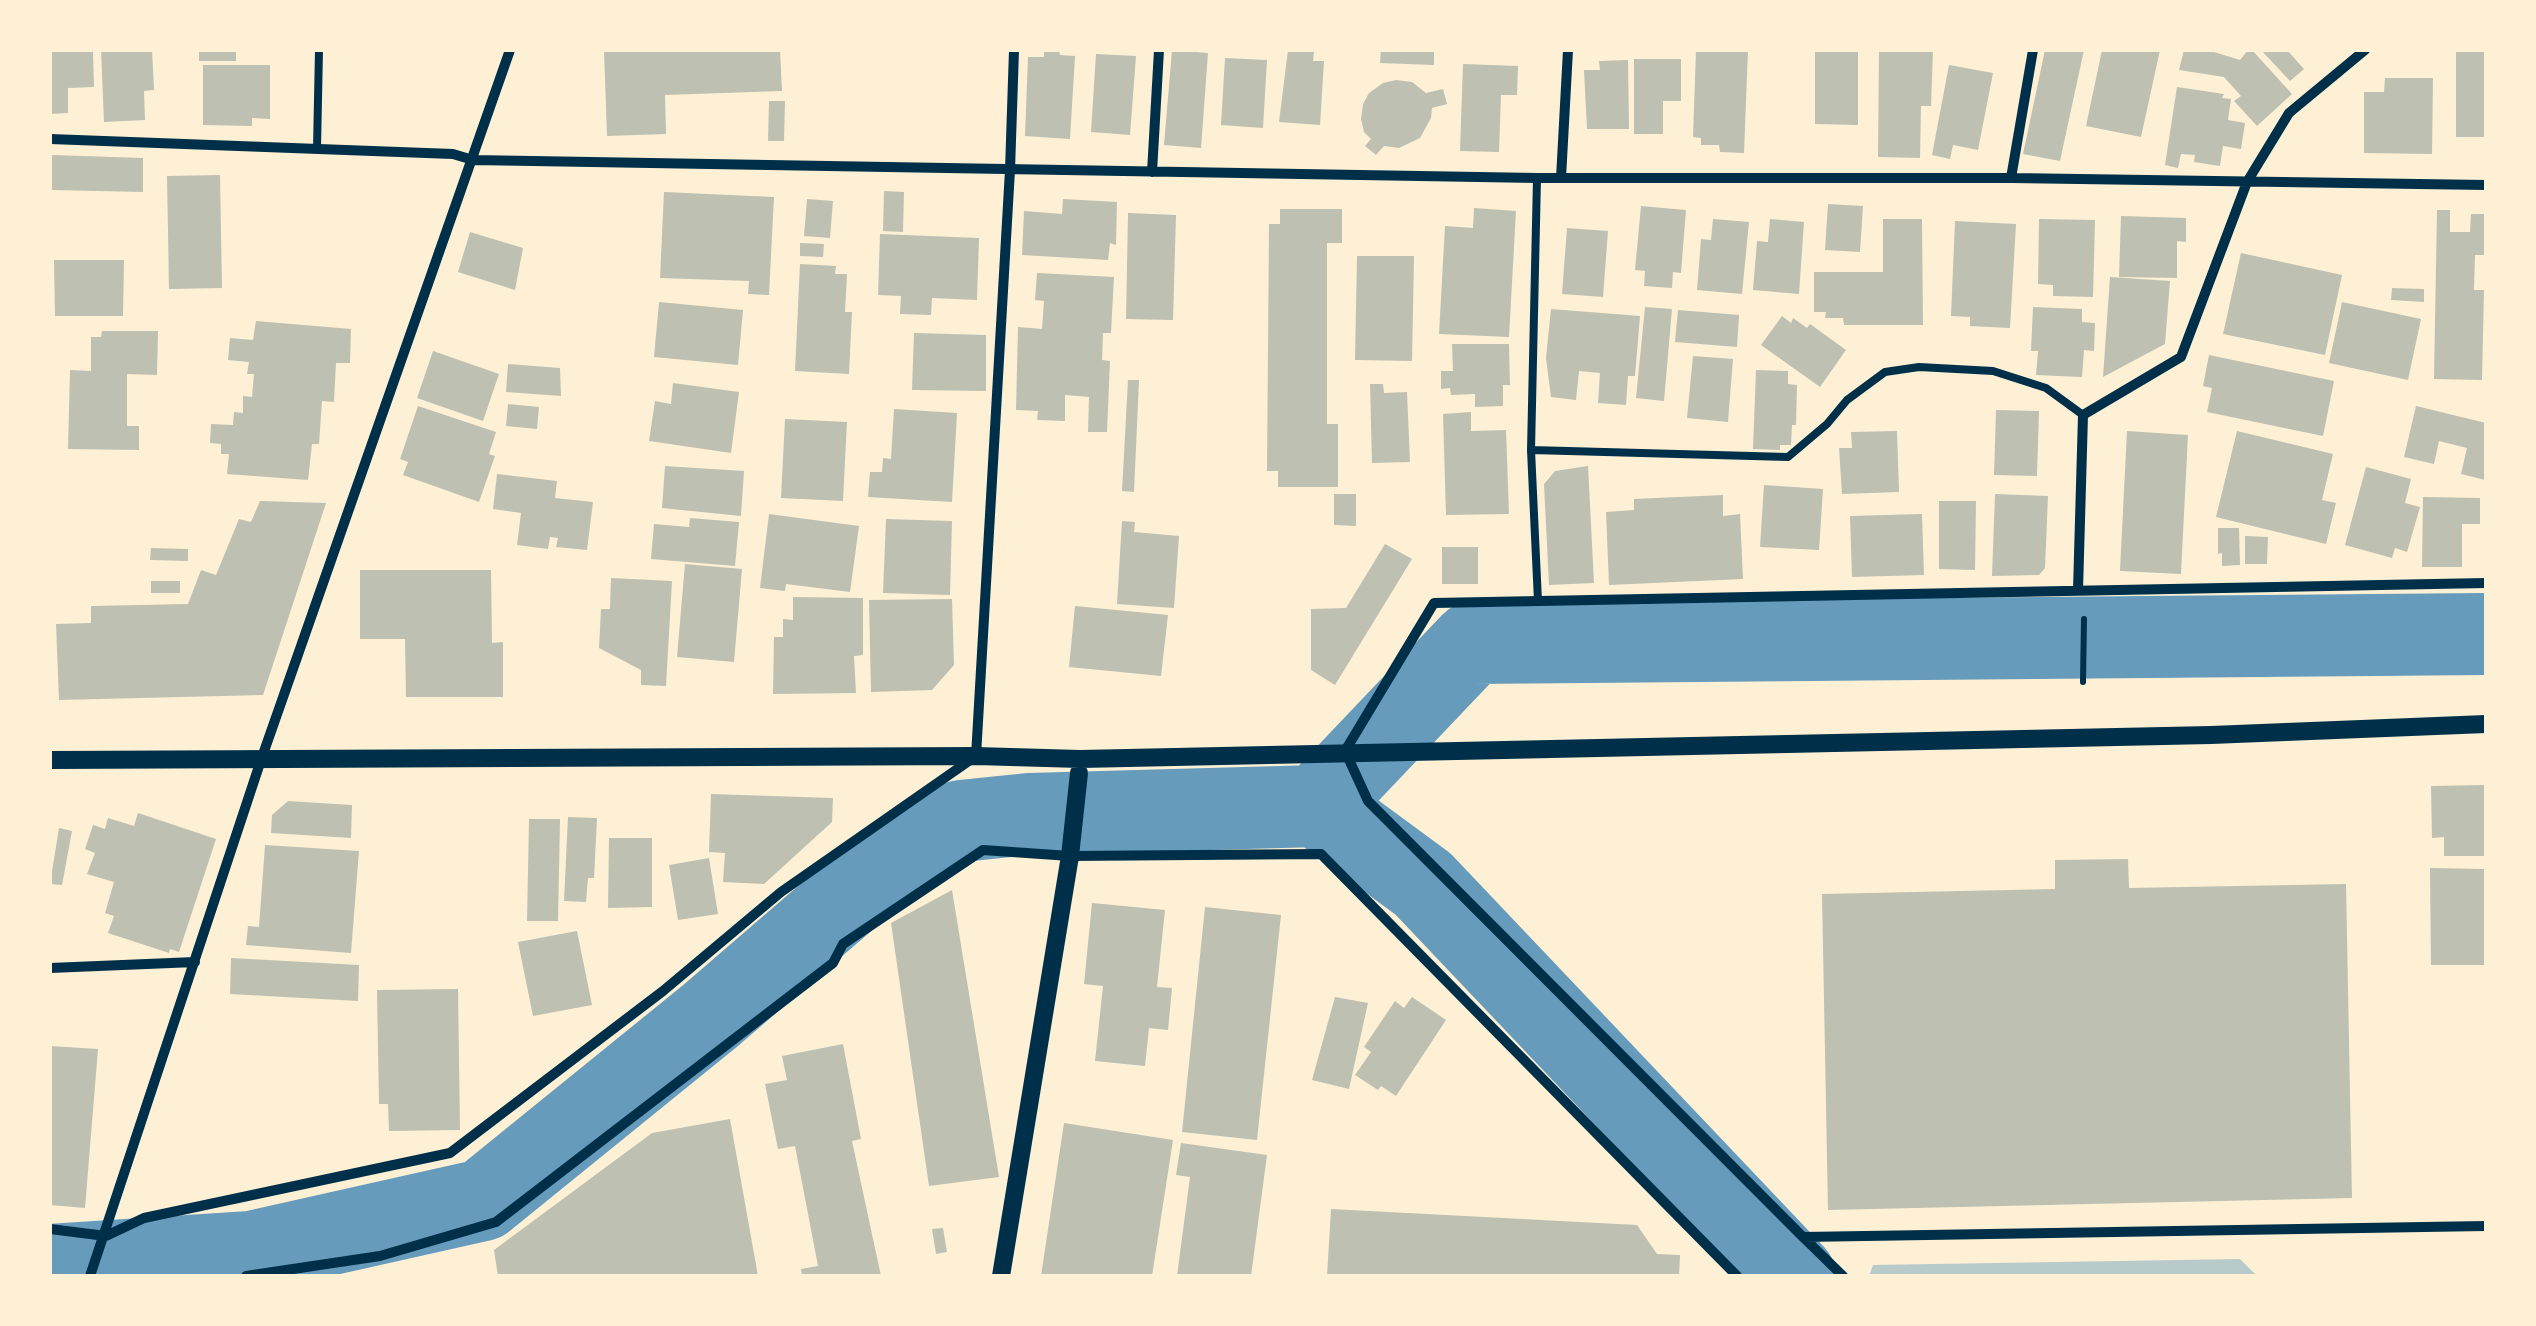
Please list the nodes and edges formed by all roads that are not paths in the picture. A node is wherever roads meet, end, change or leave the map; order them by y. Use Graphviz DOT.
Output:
graph roads {
  1 [pos="318,50"];
  2 [pos="510,50"];
  3 [pos="1014,50"];
  4 [pos="1159,50"];
  5 [pos="1568,50"];
  6 [pos="2033,50"];
  7 [pos="2365,50"];
  8 [pos="50,138"];
  9 [pos="316,148"];
  10 [pos="473,160"];
  11 [pos="1010,170"];
  12 [pos="1152,172"];
  13 [pos="1536,178"];
  14 [pos="1561,178"];
  15 [pos="2011,178"];
  16 [pos="2247,182"];
  17 [pos="2486,184"];
  18 [pos="2083,415"];
  19 [pos="1531,450"];
  20 [pos="2486,583"];
  21 [pos="2078,590"];
  22 [pos="1538,601"];
  23 [pos="2486,724"];
  24 [pos="1349,754"];
  25 [pos="976,756"];
  26 [pos="50,760"];
  27 [pos="261,760"];
  28 [pos="1080,766"];
  29 [pos="1070,856"];
  30 [pos="196,962"];
  31 [pos="50,968"];
  32 [pos="2486,1226"];
  33 [pos="50,1230"];
  34 [pos="106,1236"];
  35 [pos="1803,1237"];
  36 [pos="90,1276"];
  37 [pos="246,1276"];
  38 [pos="1001,1276"];
  39 [pos="1737,1276"];
  40 [pos="1843,1276"];
  1 -- 9 [label="lane"];
  2 -- 10 [label="street"];
  3 -- 11 [label="street"];
  4 -- 12 [label="street"];
  5 -- 14 [label="street"];
  6 -- 15 [label="street"];
  7 -- 16 [label="street"];
  8 -- 9 [label="street"];
  9 -- 10 [label="street"];
  10 -- 11 [label="street"];
  10 -- 27 [label="street"];
  11 -- 12 [label="street"];
  11 -- 25 [label="street"];
  12 -- 13 [label="street"];
  13 -- 14 [label="street"];
  13 -- 19 [label="lane"];
  14 -- 15 [label="street"];
  15 -- 16 [label="street"];
  16 -- 17 [label="street"];
  16 -- 18 [label="street"];
  18 -- 19 [label="lane"];
  18 -- 21 [label="street"];
  19 -- 22 [label="lane"];
  20 -- 21 [label="street"];
  21 -- 22 [label="street"];
  22 -- 24 [label="street"];
  23 -- 24 [label="street"];
  24 -- 28 [label="street"];
  24 -- 35 [label="street"];
  25 -- 27 [label="street"];
  25 -- 28 [label="street"];
  25 -- 34 [label="street"];
  26 -- 27 [label="street"];
  27 -- 30 [label="street"];
  28 -- 29 [label="street"];
  29 -- 37 [label="street"];
  29 -- 38 [label="street"];
  29 -- 39 [label="street"];
  30 -- 31 [label="street"];
  30 -- 34 [label="street"];
  32 -- 35 [label="street"];
  33 -- 34 [label="street"];
  34 -- 36 [label="street"];
  35 -- 40 [label="street"];
}
